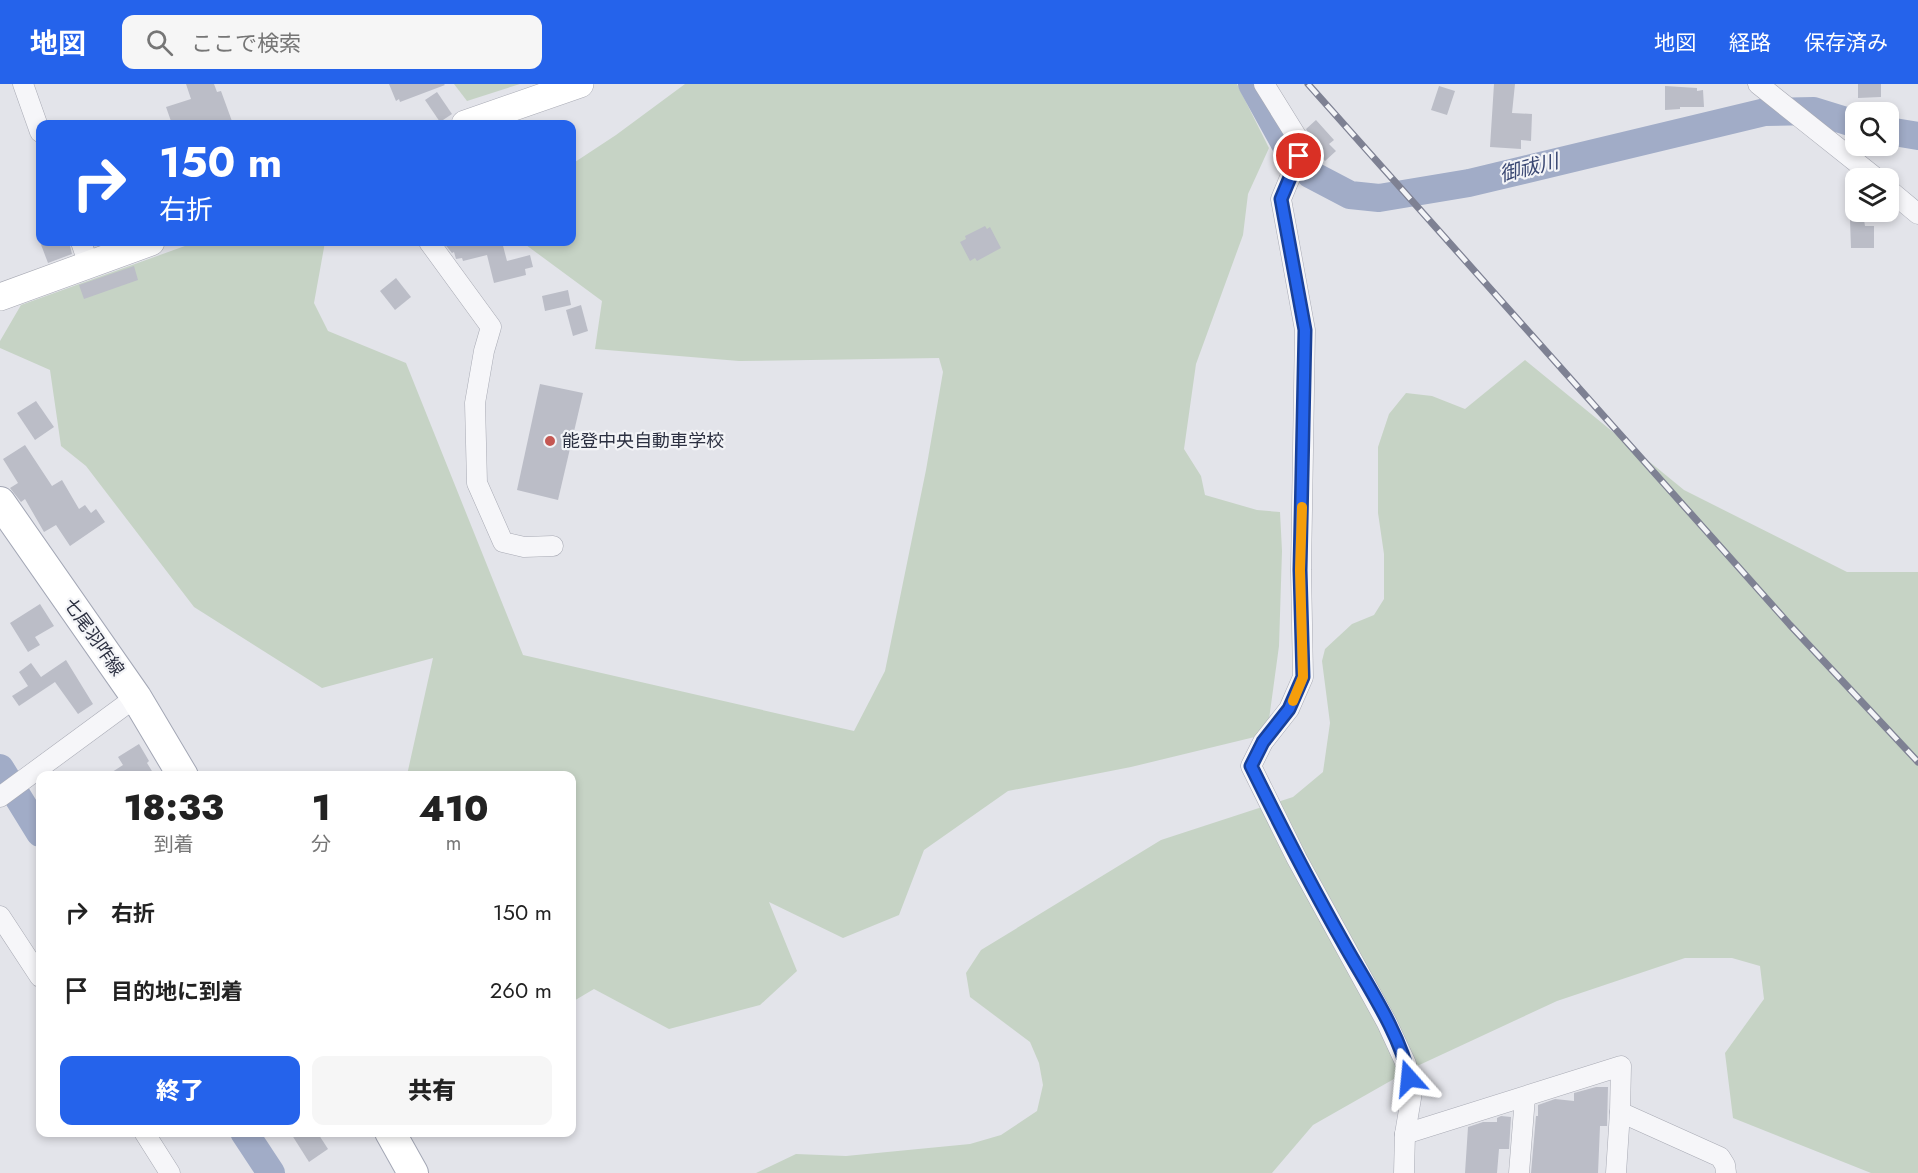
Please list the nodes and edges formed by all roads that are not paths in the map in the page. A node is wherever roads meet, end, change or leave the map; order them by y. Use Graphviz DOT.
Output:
graph roads {
  1 [pos="23,84"];
  2 [pos="580,84"];
  3 [pos="1264,84"];
  4 [pos="1758,84"];
  5 [pos="476,120"];
  6 [pos="36,121"];
  7 [pos="1864,168"];
  8 [pos="1899,198"];
  9 [pos="1918,214"];
  10 [pos="127,246"];
  11 [pos="432,246"];
  12 [pos="85,253"];
  13 [pos="0,297"];
  14 [pos="0,502"];
  15 [pos="553,546"];
  16 [pos="136,697"];
  17 [pos="36,771"];
  18 [pos="36,771"];
  19 [pos="180,771"];
  20 [pos="9,791"];
  21 [pos="0,916"];
  22 [pos="36,971"];
  23 [pos="1525,1097"];
  24 [pos="1620,1112"];
  25 [pos="1406,1134"];
  26 [pos="147,1137"];
  27 [pos="393,1137"];
  28 [pos="171,1173"];
  29 [pos="413,1173"];
  30 [pos="1404,1173"];
  31 [pos="1519,1173"];
  32 [pos="1616,1173"];
  33 [pos="1726,1173"];
  1 -- 6 [label="street"];
  2 -- 5 [label="street"];
  3 -- 25 [label="street"];
  4 -- 7 [label="street"];
  8 -- 9 [label="street"];
  10 -- 12 [label="street"];
  11 -- 15 [label="street"];
  12 -- 13 [label="street"];
  14 -- 16 [label="main road, 七尾羽咋線"];
  16 -- 17 [label="street"];
  16 -- 19 [label="main road, 七尾羽咋線"];
  18 -- 20 [label="street"];
  21 -- 22 [label="street"];
  23 -- 24 [label="street"];
  23 -- 25 [label="street"];
  23 -- 31 [label="street"];
  24 -- 32 [label="street"];
  24 -- 33 [label="street"];
  25 -- 30 [label="street"];
  26 -- 28 [label="street"];
  27 -- 29 [label="main road"];
}
